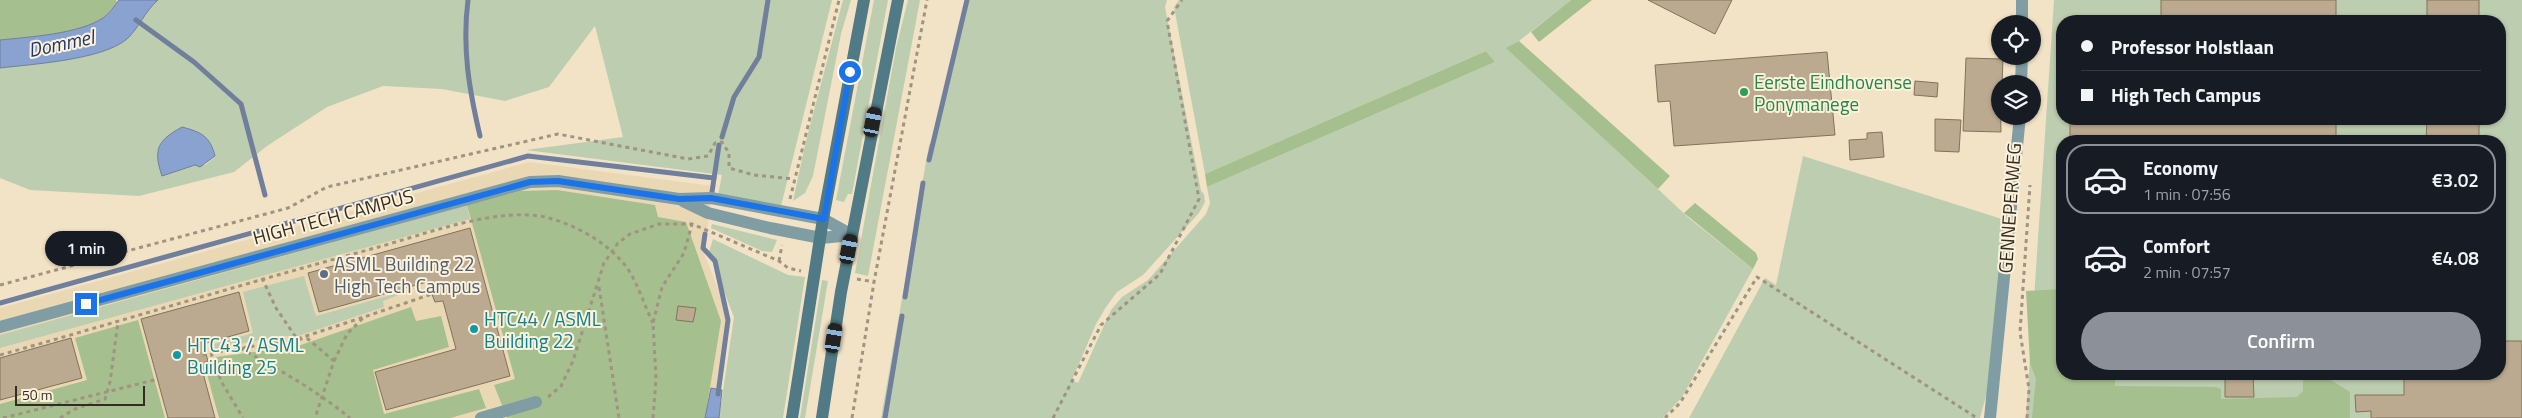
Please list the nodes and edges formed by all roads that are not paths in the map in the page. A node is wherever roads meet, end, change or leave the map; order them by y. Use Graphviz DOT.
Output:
graph roads {
  1 [pos="864,0"];
  2 [pos="898,0"];
  3 [pos="2022,0"];
  4 [pos="2022,15"];
  5 [pos="2019,125"];
  6 [pos="679,199"];
  7 [pos="824,219"];
  8 [pos="852,236"];
  9 [pos="821,238"];
  10 [pos="0,327"];
  11 [pos="536,402"];
  12 [pos="480,418"];
  13 [pos="792,418"];
  14 [pos="822,418"];
  15 [pos="1990,418"];
  1 -- 7 [label="main road"];
  2 -- 8 [label="main road"];
  3 -- 4 [label="street"];
  5 -- 15 [label="street, GENNEPERWEG"];
  6 -- 7 [label="street, HIGH TECH CAMPUS"];
  6 -- 9 [label="street, HIGH TECH CAMPUS"];
  6 -- 10 [label="street, HIGH TECH CAMPUS"];
  7 -- 8 [label="street, HIGH TECH CAMPUS"];
  7 -- 9 [label="main road"];
  8 -- 9 [label="street, HIGH TECH CAMPUS"];
  8 -- 14 [label="main road"];
  9 -- 13 [label="main road"];
  11 -- 12 [label="street"];
}
